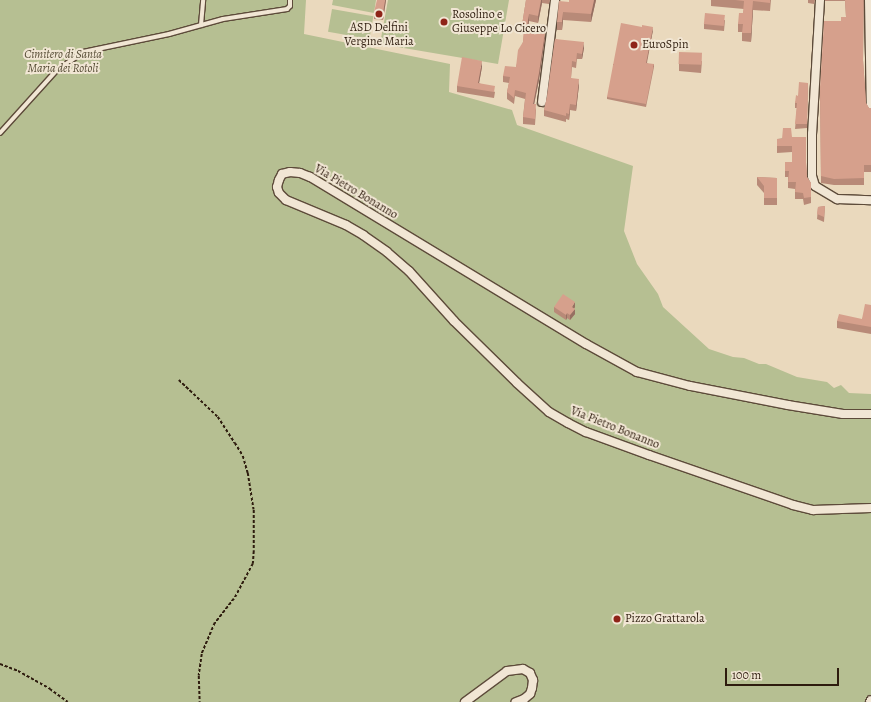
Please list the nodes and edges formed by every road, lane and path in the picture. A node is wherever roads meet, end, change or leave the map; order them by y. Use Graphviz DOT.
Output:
graph roads {
  1 [pos="203,0"];
  2 [pos="290,0"];
  3 [pos="555,0"];
  4 [pos="820,0"];
  5 [pos="869,0"];
  6 [pos="202,25"];
  7 [pos="542,102"];
  8 [pos="871,110"];
  9 [pos="0,133"];
  10 [pos="871,200"];
  11 [pos="179,380"];
  12 [pos="871,414"];
  13 [pos="871,508"];
  14 [pos="0,664"];
  15 [pos="68,702"];
  16 [pos="200,702"];
  17 [pos="465,702"];
  18 [pos="516,702"];
  1 -- 6 [label="lane"];
  2 -- 6 [label="lane"];
  3 -- 7 [label="street"];
  4 -- 10 [label="street"];
  5 -- 8 [label="street"];
  6 -- 9 [label="lane"];
  11 -- 16 [label="path"];
  12 -- 13 [label="street, Via Pietro Bonanno"];
  14 -- 15 [label="path"];
  17 -- 18 [label="street"];
}
